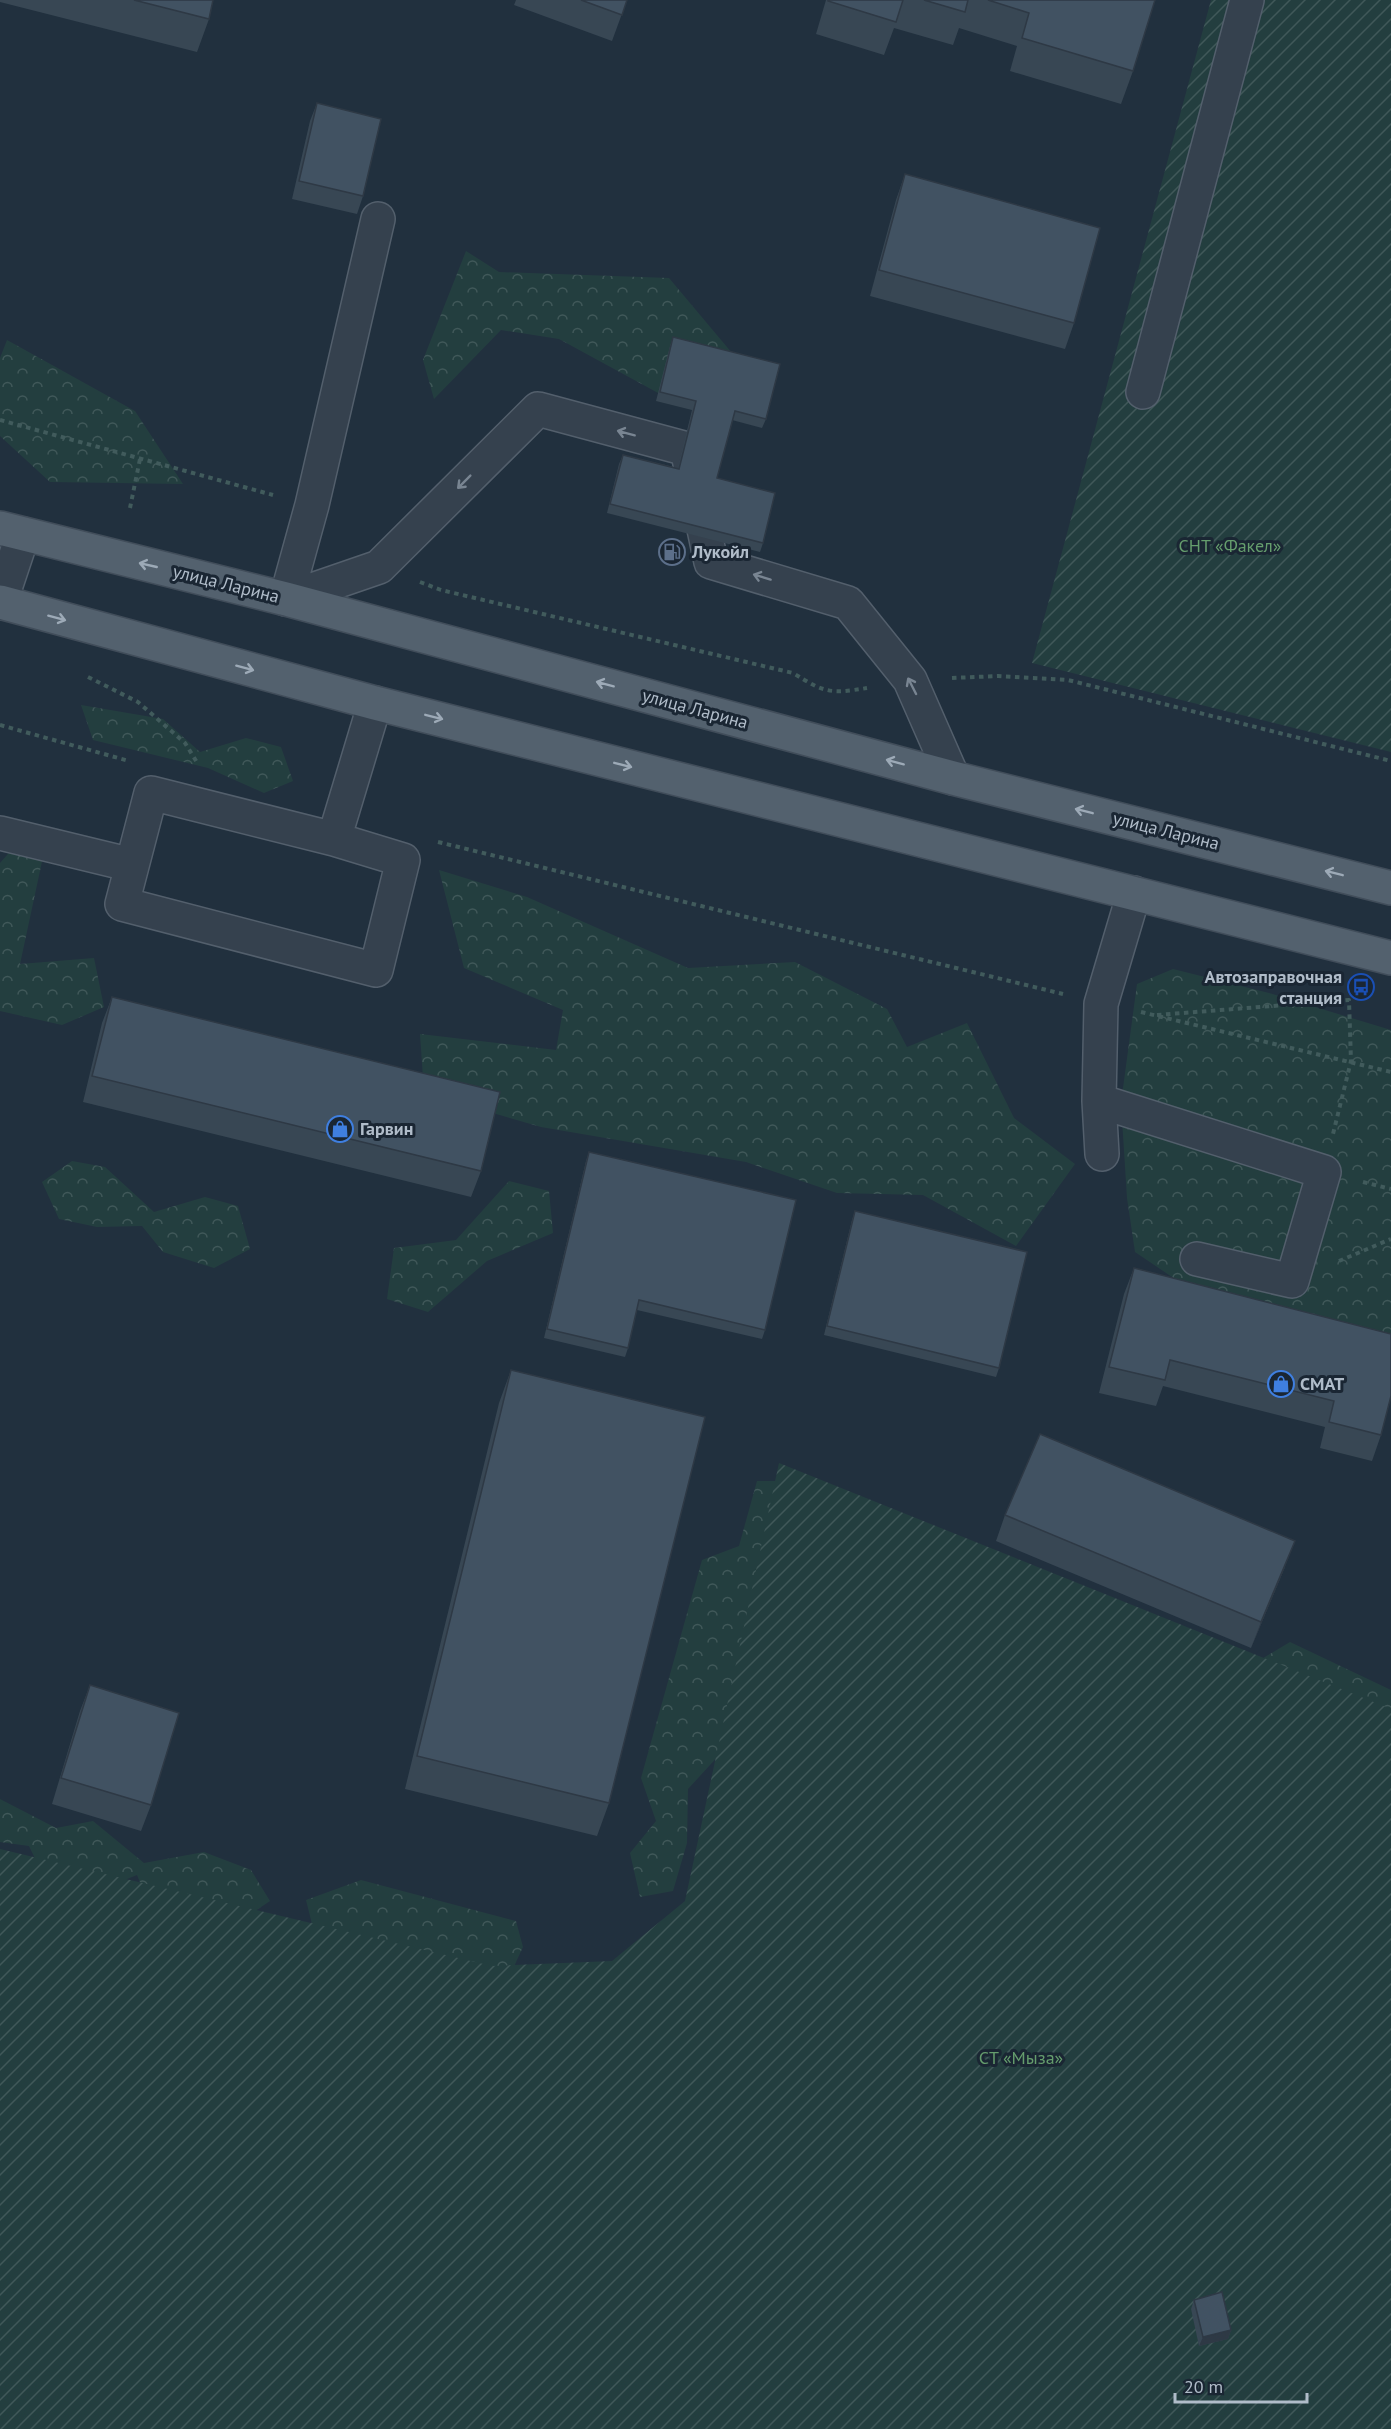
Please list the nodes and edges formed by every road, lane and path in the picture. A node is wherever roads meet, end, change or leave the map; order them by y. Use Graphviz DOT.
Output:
graph roads {
  1 [pos="1247,0"];
  2 [pos="378,219"];
  3 [pos="1143,392"];
  4 [pos="0,420"];
  5 [pos="140,459"];
  6 [pos="312,505"];
  7 [pos="130,508"];
  8 [pos="12,531"];
  9 [pos="379,567"];
  10 [pos="286,599"];
  11 [pos="0,602"];
  12 [pos="88,677"];
  13 [pos="910,680"];
  14 [pos="375,702"];
  15 [pos="0,725"];
  16 [pos="1391,760"];
  17 [pos="132,762"];
  18 [pos="203,773"];
  19 [pos="953,778"];
  20 [pos="0,833"];
  21 [pos="334,838"];
  22 [pos="431,841"];
  23 [pos="132,866"];
  24 [pos="1391,888"];
  25 [pos="1134,893"];
  26 [pos="1391,958"];
  27 [pos="1101,1004"];
  28 [pos="1153,1015"];
  29 [pos="1351,1061"];
  30 [pos="1391,1072"];
  31 [pos="1099,1101"];
  32 [pos="1102,1154"];
  33 [pos="1324,1172"];
  34 [pos="1391,1190"];
  35 [pos="1197,1259"];
  1 -- 3 [label="lane"];
  2 -- 6 [label="lane"];
  4 -- 5 [label="path"];
  5 -- 6 [label="path"];
  5 -- 7 [label="path"];
  6 -- 10 [label="lane"];
  10 -- 8 [label="main road, улица Ларина, one-way"];
  8 -- 11 [label="lane"];
  9 -- 10 [label="lane"];
  9 -- 13 [label="path"];
  13 -- 9 [label="lane, one-way"];
  19 -- 10 [label="main road, улица Ларина, one-way"];
  11 -- 14 [label="main road, one-way"];
  12 -- 18 [label="path"];
  13 -- 16 [label="path"];
  19 -- 13 [label="lane, one-way"];
  14 -- 21 [label="lane"];
  14 -- 25 [label="main road, one-way"];
  15 -- 17 [label="path"];
  24 -- 19 [label="main road, улица Ларина, one-way"];
  20 -- 23 [label="lane"];
  21 -- 23 [label="lane"];
  21 -- 23 [label="lane"];
  22 -- 27 [label="path"];
  25 -- 26 [label="main road"];
  25 -- 27 [label="lane"];
  27 -- 28 [label="path"];
  27 -- 31 [label="lane"];
  28 -- 29 [label="path"];
  28 -- 29 [label="path"];
  29 -- 30 [label="path"];
  29 -- 33 [label="path"];
  31 -- 32 [label="lane"];
  31 -- 33 [label="lane"];
  33 -- 34 [label="path"];
  33 -- 35 [label="lane"];
}
